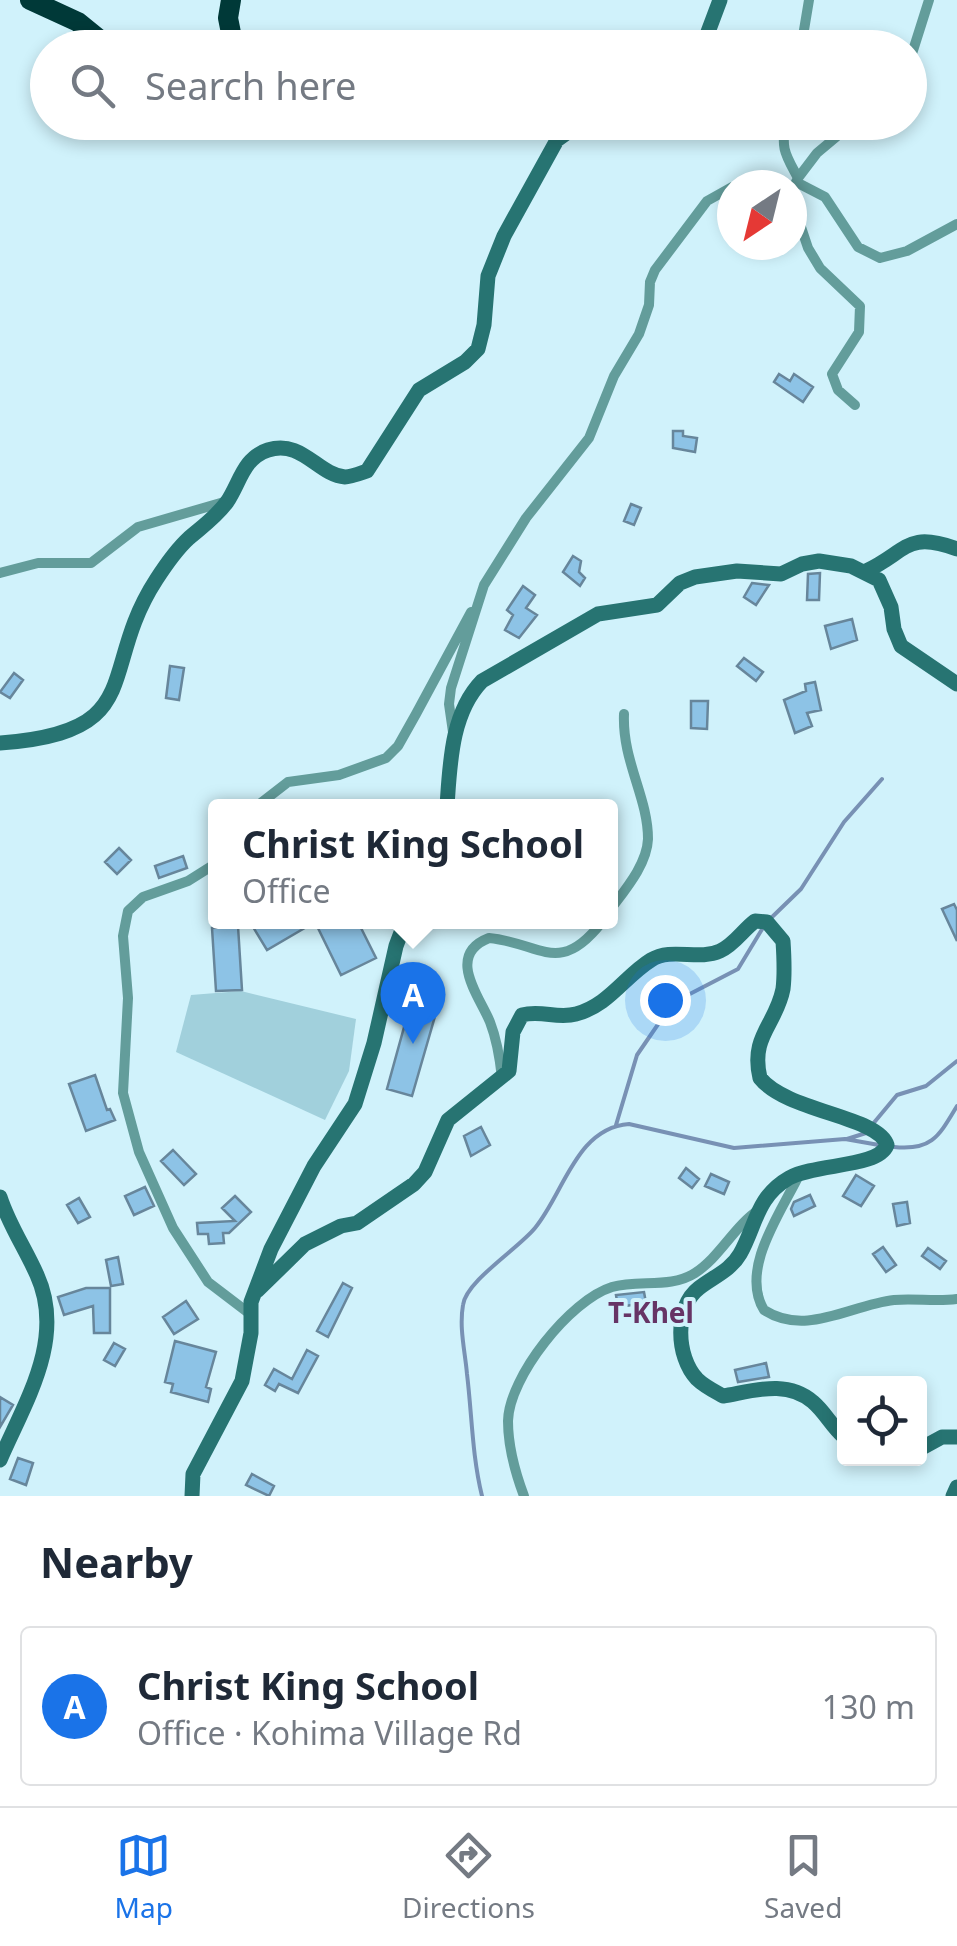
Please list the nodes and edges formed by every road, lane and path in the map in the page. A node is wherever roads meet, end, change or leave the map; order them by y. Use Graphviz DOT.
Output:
graph roads {
  1 [pos="30,0"];
  2 [pos="232,0"];
  3 [pos="720,0"];
  4 [pos="809,0"];
  5 [pos="929,0"];
  6 [pos="88,30"];
  7 [pos="230,30"];
  8 [pos="709,30"];
  9 [pos="804,30"];
  10 [pos="920,30"];
  11 [pos="557,140"];
  12 [pos="785,140"];
  13 [pos="833,140"];
  14 [pos="790,170"];
  15 [pos="805,170"];
  16 [pos="807,189"];
  17 [pos="717,195"];
  18 [pos="957,224"];
  19 [pos="807,245"];
  20 [pos="855,405"];
  21 [pos="229,499"];
  22 [pos="957,549"];
  23 [pos="866,571"];
  24 [pos="0,572"];
  25 [pos="479,598"];
  26 [pos="957,684"];
  27 [pos="624,714"];
  28 [pos="454,738"];
  29 [pos="0,743"];
  30 [pos="266,799"];
  31 [pos="448,799"];
  32 [pos="208,869"];
  33 [pos="618,899"];
  34 [pos="403,929"];
  35 [pos="596,929"];
  36 [pos="502,1079"];
  37 [pos="800,1173"];
  38 [pos="0,1197"];
  39 [pos="761,1208"];
  40 [pos="257,1291"];
  41 [pos="957,1299"];
  42 [pos="250,1314"];
  43 [pos="837,1429"];
  44 [pos="957,1437"];
  45 [pos="927,1446"];
  46 [pos="0,1460"];
  47 [pos="957,1487"];
  48 [pos="192,1496"];
  49 [pos="524,1496"];
  50 [pos="953,1496"];
  1 -- 6 [label="highway"];
  2 -- 7 [label="highway"];
  3 -- 8 [label="main road"];
  4 -- 9 [label="street"];
  5 -- 10 [label="street"];
  11 -- 21 [label="main road"];
  12 -- 14 [label="street"];
  13 -- 15 [label="street"];
  16 -- 18 [label="street"];
  17 -- 25 [label="street"];
  19 -- 20 [label="street"];
  21 -- 24 [label="street"];
  21 -- 29 [label="main road"];
  22 -- 23 [label="main road"];
  23 -- 26 [label="main road"];
  23 -- 28 [label="main road"];
  25 -- 28 [label="street"];
  25 -- 30 [label="street"];
  27 -- 33 [label="street"];
  28 -- 31 [label="main road"];
  32 -- 42 [label="street"];
  34 -- 40 [label="main road"];
  35 -- 36 [label="street"];
  36 -- 37 [label="main road"];
  36 -- 40 [label="main road"];
  37 -- 39 [label="main road"];
  37 -- 41 [label="street"];
  38 -- 46 [label="main road"];
  39 -- 43 [label="main road"];
  39 -- 49 [label="street"];
  40 -- 42 [label="main road"];
  42 -- 48 [label="main road"];
  44 -- 45 [label="main road"];
  47 -- 50 [label="main road"];
}
